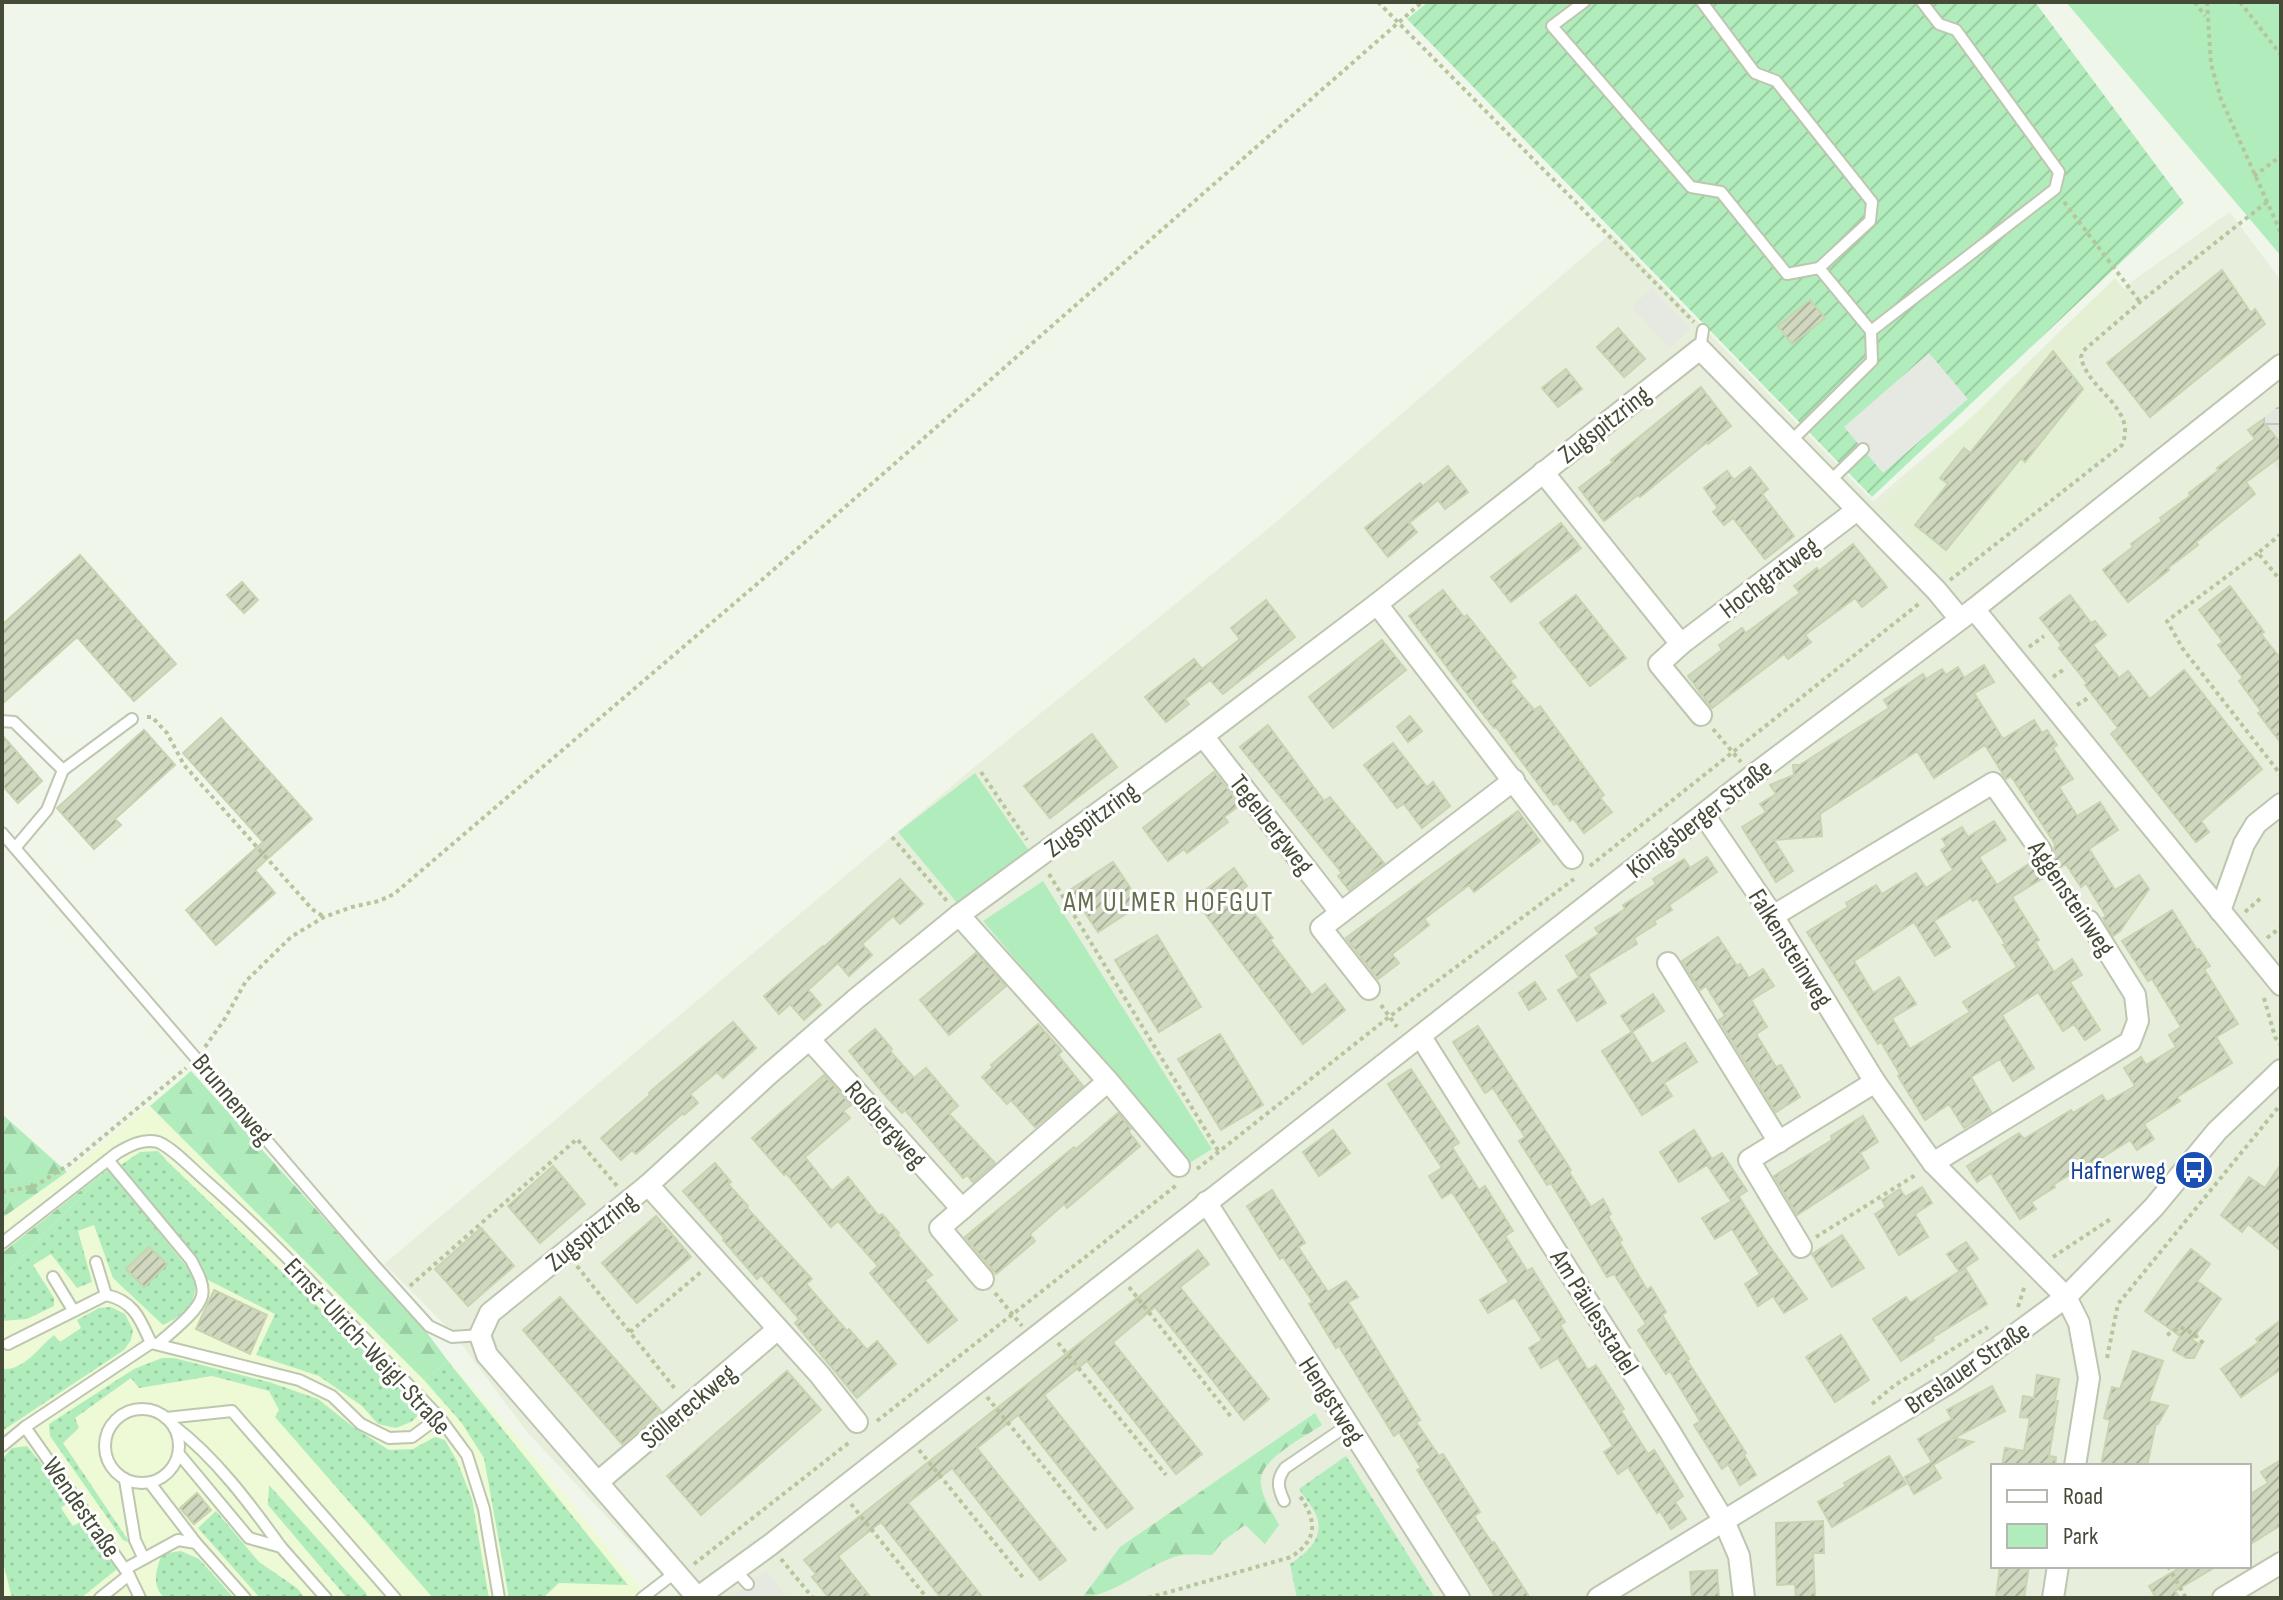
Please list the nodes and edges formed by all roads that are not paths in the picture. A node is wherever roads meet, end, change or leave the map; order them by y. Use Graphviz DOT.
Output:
graph roads {
  1 [pos="1584,2"];
  2 [pos="1702,2"];
  3 [pos="1922,2"];
  4 [pos="1819,268"];
  5 [pos="1871,331"];
  6 [pos="2281,365"];
  7 [pos="1790,442"];
  8 [pos="1863,449"];
  9 [pos="1543,472"];
  10 [pos="1829,482"];
  11 [pos="1857,510"];
  12 [pos="1377,604"];
  13 [pos="1967,614"];
  14 [pos="1681,644"];
  15 [pos="1701,715"];
  16 [pos="132,719"];
  17 [pos="2,721"];
  18 [pos="1203,736"];
  19 [pos="63,770"];
  20 [pos="1514,780"];
  21 [pos="2281,804"];
  22 [pos="1704,815"];
  23 [pos="2,833"];
  24 [pos="15,848"];
  25 [pos="2041,851"];
  26 [pos="1572,858"];
  27 [pos="2220,911"];
  28 [pos="1340,912"];
  29 [pos="959,915"];
  30 [pos="1773,916"];
  31 [pos="2089,921"];
  32 [pos="1668,963"];
  33 [pos="2281,985"];
  34 [pos="1369,989"];
  35 [pos="810,1040"];
  36 [pos="1416,1041"];
  37 [pos="2281,1070"];
  38 [pos="1108,1081"];
  39 [pos="1875,1082"];
  40 [pos="1779,1142"];
  41 [pos="108,1160"];
  42 [pos="1933,1163"];
  43 [pos="1179,1166"];
  44 [pos="648,1185"];
  45 [pos="1206,1202"];
  46 [pos="962,1209"];
  47 [pos="2,1243"];
  48 [pos="1801,1247"];
  49 [pos="96,1262"];
  50 [pos="53,1277"];
  51 [pos="983,1279"];
  52 [pos="106,1295"];
  53 [pos="2066,1297"];
  54 [pos="73,1310"];
  55 [pos="778,1329"];
  56 [pos="480,1335"];
  57 [pos="155,1343"];
  58 [pos="8,1344"];
  59 [pos="439,1417"];
  60 [pos="170,1422"];
  61 [pos="1348,1425"];
  62 [pos="25,1427"];
  63 [pos="862,1428"];
  64 [pos="2,1446"];
  65 [pos="179,1454"];
  66 [pos="2075,1464"];
  67 [pos="125,1480"];
  68 [pos="598,1482"];
  69 [pos="150,1483"];
  70 [pos="1284,1501"];
  71 [pos="1724,1521"];
  72 [pos="196,1543"];
  73 [pos="281,1547"];
  74 [pos="143,1557"];
  75 [pos="2281,1563"];
  76 [pos="2058,1568"];
  77 [pos="127,1572"];
  78 [pos="677,1574"];
  79 [pos="139,1594"];
  80 [pos="100,1598"];
  81 [pos="147,1598"];
  82 [pos="245,1598"];
  83 [pos="326,1598"];
  84 [pos="395,1598"];
  85 [pos="499,1598"];
  86 [pos="642,1598"];
  87 [pos="697,1598"];
  88 [pos="1459,1598"];
  89 [pos="1598,1598"];
  90 [pos="1744,1598"];
  91 [pos="2053,1598"];
  92 [pos="2223,1598"];
  1 -- 4 [label="lane"];
  2 -- 4 [label="lane"];
  3 -- 5 [label="lane"];
  4 -- 5 [label="lane"];
  5 -- 7 [label="lane"];
  6 -- 13 [label="street, Königsberger Straße"];
  7 -- 9 [label="street, Zugspitzring"];
  7 -- 10 [label="street"];
  8 -- 10 [label="lane"];
  9 -- 12 [label="street, Zugspitzring"];
  9 -- 14 [label="street"];
  10 -- 11 [label="street"];
  11 -- 13 [label="street"];
  11 -- 14 [label="street, Hochgratweg"];
  12 -- 18 [label="street, Zugspitzring"];
  12 -- 20 [label="street"];
  13 -- 22 [label="street, Königsberger Straße"];
  13 -- 27 [label="street"];
  14 -- 15 [label="street, Hochgratweg"];
  16 -- 19 [label="lane"];
  17 -- 19 [label="lane"];
  18 -- 28 [label="street, Tegelbergweg"];
  18 -- 29 [label="street, Zugspitzring"];
  19 -- 24 [label="lane"];
  20 -- 26 [label="street"];
  20 -- 28 [label="street"];
  21 -- 27 [label="street"];
  22 -- 30 [label="street, Falkensteinweg"];
  22 -- 36 [label="street, Königsberger Straße"];
  23 -- 24 [label="lane, Brunnenweg"];
  24 -- 56 [label="lane, Brunnenweg"];
  25 -- 30 [label="street, Aggensteinweg"];
  27 -- 33 [label="street"];
  28 -- 34 [label="street"];
  29 -- 35 [label="street, Zugspitzring"];
  29 -- 38 [label="street"];
  30 -- 39 [label="street, Falkensteinweg"];
  31 -- 42 [label="street, Aggensteinweg"];
  32 -- 40 [label="street"];
  35 -- 44 [label="street, Zugspitzring"];
  35 -- 46 [label="street, Roßbergweg"];
  36 -- 45 [label="street, Königsberger Straße"];
  36 -- 71 [label="street, Am Päulesstadel"];
  37 -- 53 [label="street, Breslauer Straße"];
  38 -- 43 [label="street"];
  38 -- 46 [label="street"];
  39 -- 40 [label="street"];
  39 -- 42 [label="street, Falkensteinweg"];
  40 -- 48 [label="street"];
  41 -- 47 [label="lane"];
  41 -- 57 [label="lane"];
  41 -- 59 [label="lane, Ernst-Ulrich-Weigl-Straße"];
  42 -- 53 [label="street, Falkensteinweg"];
  44 -- 55 [label="street"];
  44 -- 56 [label="street, Zugspitzring"];
  45 -- 61 [label="street, Hengstweg"];
  45 -- 87 [label="street, Königsberger Straße"];
  46 -- 51 [label="street"];
  49 -- 52 [label="lane"];
  50 -- 54 [label="lane"];
  52 -- 54 [label="lane"];
  52 -- 57 [label="lane"];
  53 -- 66 [label="street"];
  53 -- 71 [label="street, Breslauer Straße"];
  54 -- 58 [label="lane"];
  55 -- 63 [label="street"];
  55 -- 68 [label="street, Söllereckweg"];
  56 -- 68 [label="street"];
  57 -- 59 [label="lane"];
  57 -- 62 [label="lane"];
  59 -- 85 [label="lane, Ernst-Ulrich-Weigl-Straße"];
  60 -- 65 [label="lane"];
  60 -- 67 [label="lane"];
  60 -- 73 [label="lane"];
  60 -- 84 [label="lane"];
  61 -- 70 [label="lane"];
  61 -- 88 [label="street, Hengstweg"];
  62 -- 64 [label="lane"];
  62 -- 77 [label="lane, Wendestraße"];
  65 -- 69 [label="lane"];
  65 -- 73 [label="lane"];
  67 -- 69 [label="lane"];
  67 -- 74 [label="lane"];
  68 -- 78 [label="street"];
  69 -- 72 [label="lane"];
  71 -- 89 [label="street, Breslauer Straße"];
  71 -- 90 [label="street, Am Päulesstadel"];
  72 -- 74 [label="lane"];
  72 -- 82 [label="lane"];
  73 -- 83 [label="lane"];
  74 -- 77 [label="lane"];
  75 -- 92 [label="street"];
  76 -- 91 [label="street"];
  77 -- 79 [label="lane, Wendestraße"];
  77 -- 80 [label="lane"];
  78 -- 86 [label="lane"];
  78 -- 87 [label="street"];
  79 -- 81 [label="lane, Wendestraße"];
}
